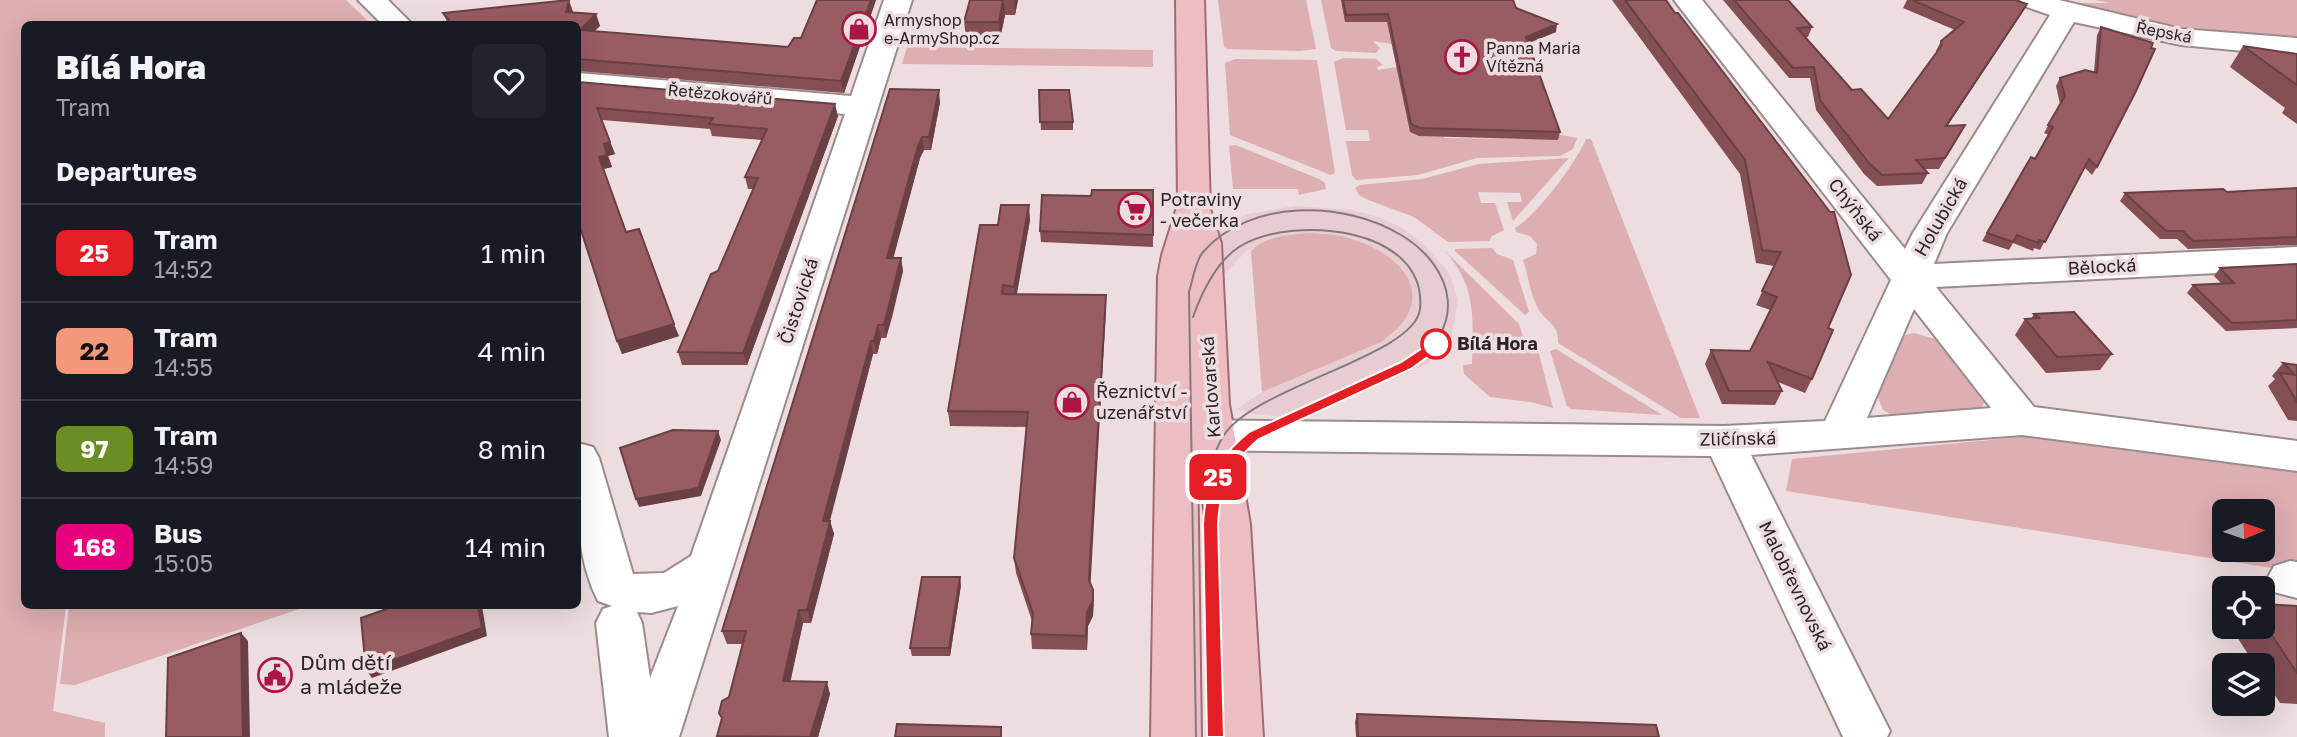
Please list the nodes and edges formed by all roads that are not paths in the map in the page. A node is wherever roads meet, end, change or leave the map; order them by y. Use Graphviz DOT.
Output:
graph roads {
  1 [pos="372,0"];
  2 [pos="898,0"];
  3 [pos="1190,0"];
  4 [pos="1688,0"];
  5 [pos="2034,0"];
  6 [pos="2066,12"];
  7 [pos="395,21"];
  8 [pos="2294,49"];
  9 [pos="581,82"];
  10 [pos="863,106"];
  11 [pos="2297,258"];
  12 [pos="1908,277"];
  13 [pos="2022,420"];
  14 [pos="1195,435"];
  15 [pos="1839,435"];
  16 [pos="1724,441"];
  17 [pos="2297,456"];
  18 [pos="581,469"];
  19 [pos="701,596"];
  20 [pos="619,623"];
  21 [pos="1865,731"];
  22 [pos="634,737"];
  23 [pos="654,737"];
  24 [pos="1176,737"];
  25 [pos="1238,737"];
  1 -- 7 [label="street"];
  2 -- 10 [label="street, Čistovická"];
  3 -- 14 [label="main road, Karlovarská"];
  4 -- 12 [label="street, Chýňská"];
  5 -- 6 [label="street, Řepská"];
  6 -- 8 [label="street, Řepská"];
  6 -- 12 [label="street, Holubická"];
  9 -- 10 [label="street, Řetězokovářů"];
  10 -- 19 [label="street, Čistovická"];
  11 -- 12 [label="street, Bělocká"];
  12 -- 13 [label="street, Chýňská"];
  12 -- 15 [label="street, Holubická"];
  13 -- 15 [label="street, Zličínská"];
  13 -- 17 [label="street, Zličínská"];
  14 -- 16 [label="street, Zličínská"];
  14 -- 24 [label="main road, Karlovarská"];
  14 -- 25 [label="main road, Karlovarská"];
  15 -- 16 [label="street, Zličínská"];
  16 -- 21 [label="street, Malobřevnovská"];
  18 -- 19 [label="street"];
  19 -- 23 [label="street, Čistovická"];
  20 -- 22 [label="street"];
}
